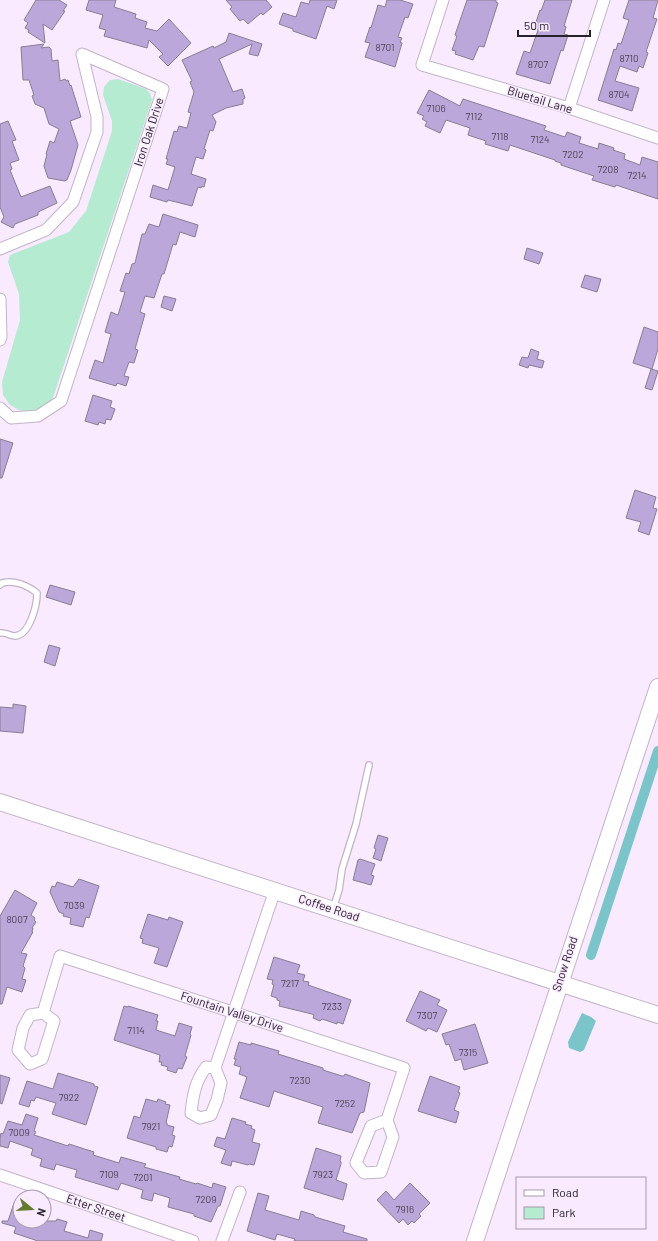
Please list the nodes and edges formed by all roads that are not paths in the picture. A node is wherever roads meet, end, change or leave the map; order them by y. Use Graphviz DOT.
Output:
graph roads {
  1 [pos="443,0"];
  2 [pos="604,0"];
  3 [pos="569,108"];
  4 [pos="658,138"];
  5 [pos="0,249"];
  6 [pos="0,299"];
  7 [pos="0,340"];
  8 [pos="0,408"];
  9 [pos="0,585"];
  10 [pos="0,633"];
  11 [pos="658,687"];
  12 [pos="369,765"];
  13 [pos="0,802"];
  14 [pos="274,890"];
  15 [pos="333,909"];
  16 [pos="559,982"];
  17 [pos="43,1012"];
  18 [pos="233,1013"];
  19 [pos="658,1015"];
  20 [pos="215,1068"];
  21 [pos="387,1120"];
  22 [pos="0,1174"];
  23 [pos="240,1192"];
  24 [pos="193,1241"];
  25 [pos="222,1241"];
  26 [pos="475,1241"];
  1 -- 3 [label="street, Bluetail Lane"];
  2 -- 3 [label="street"];
  3 -- 4 [label="street, Bluetail Lane"];
  5 -- 8 [label="street, Iron Oak Drive"];
  6 -- 7 [label="street"];
  9 -- 10 [label="lane"];
  11 -- 16 [label="main road, Snow Road"];
  12 -- 15 [label="lane"];
  13 -- 14 [label="main road, Coffee Road"];
  14 -- 15 [label="main road, Coffee Road"];
  14 -- 18 [label="street"];
  15 -- 16 [label="main road, Coffee Road"];
  16 -- 19 [label="main road, Coffee Road"];
  16 -- 26 [label="main road, Snow Road"];
  17 -- 18 [label="street, Fountain Valley Drive"];
  18 -- 20 [label="street"];
  18 -- 21 [label="street, Fountain Valley Drive"];
  21 -- 21 [label="street"];
  22 -- 24 [label="street, Etter Street"];
  23 -- 25 [label="street"];
}
